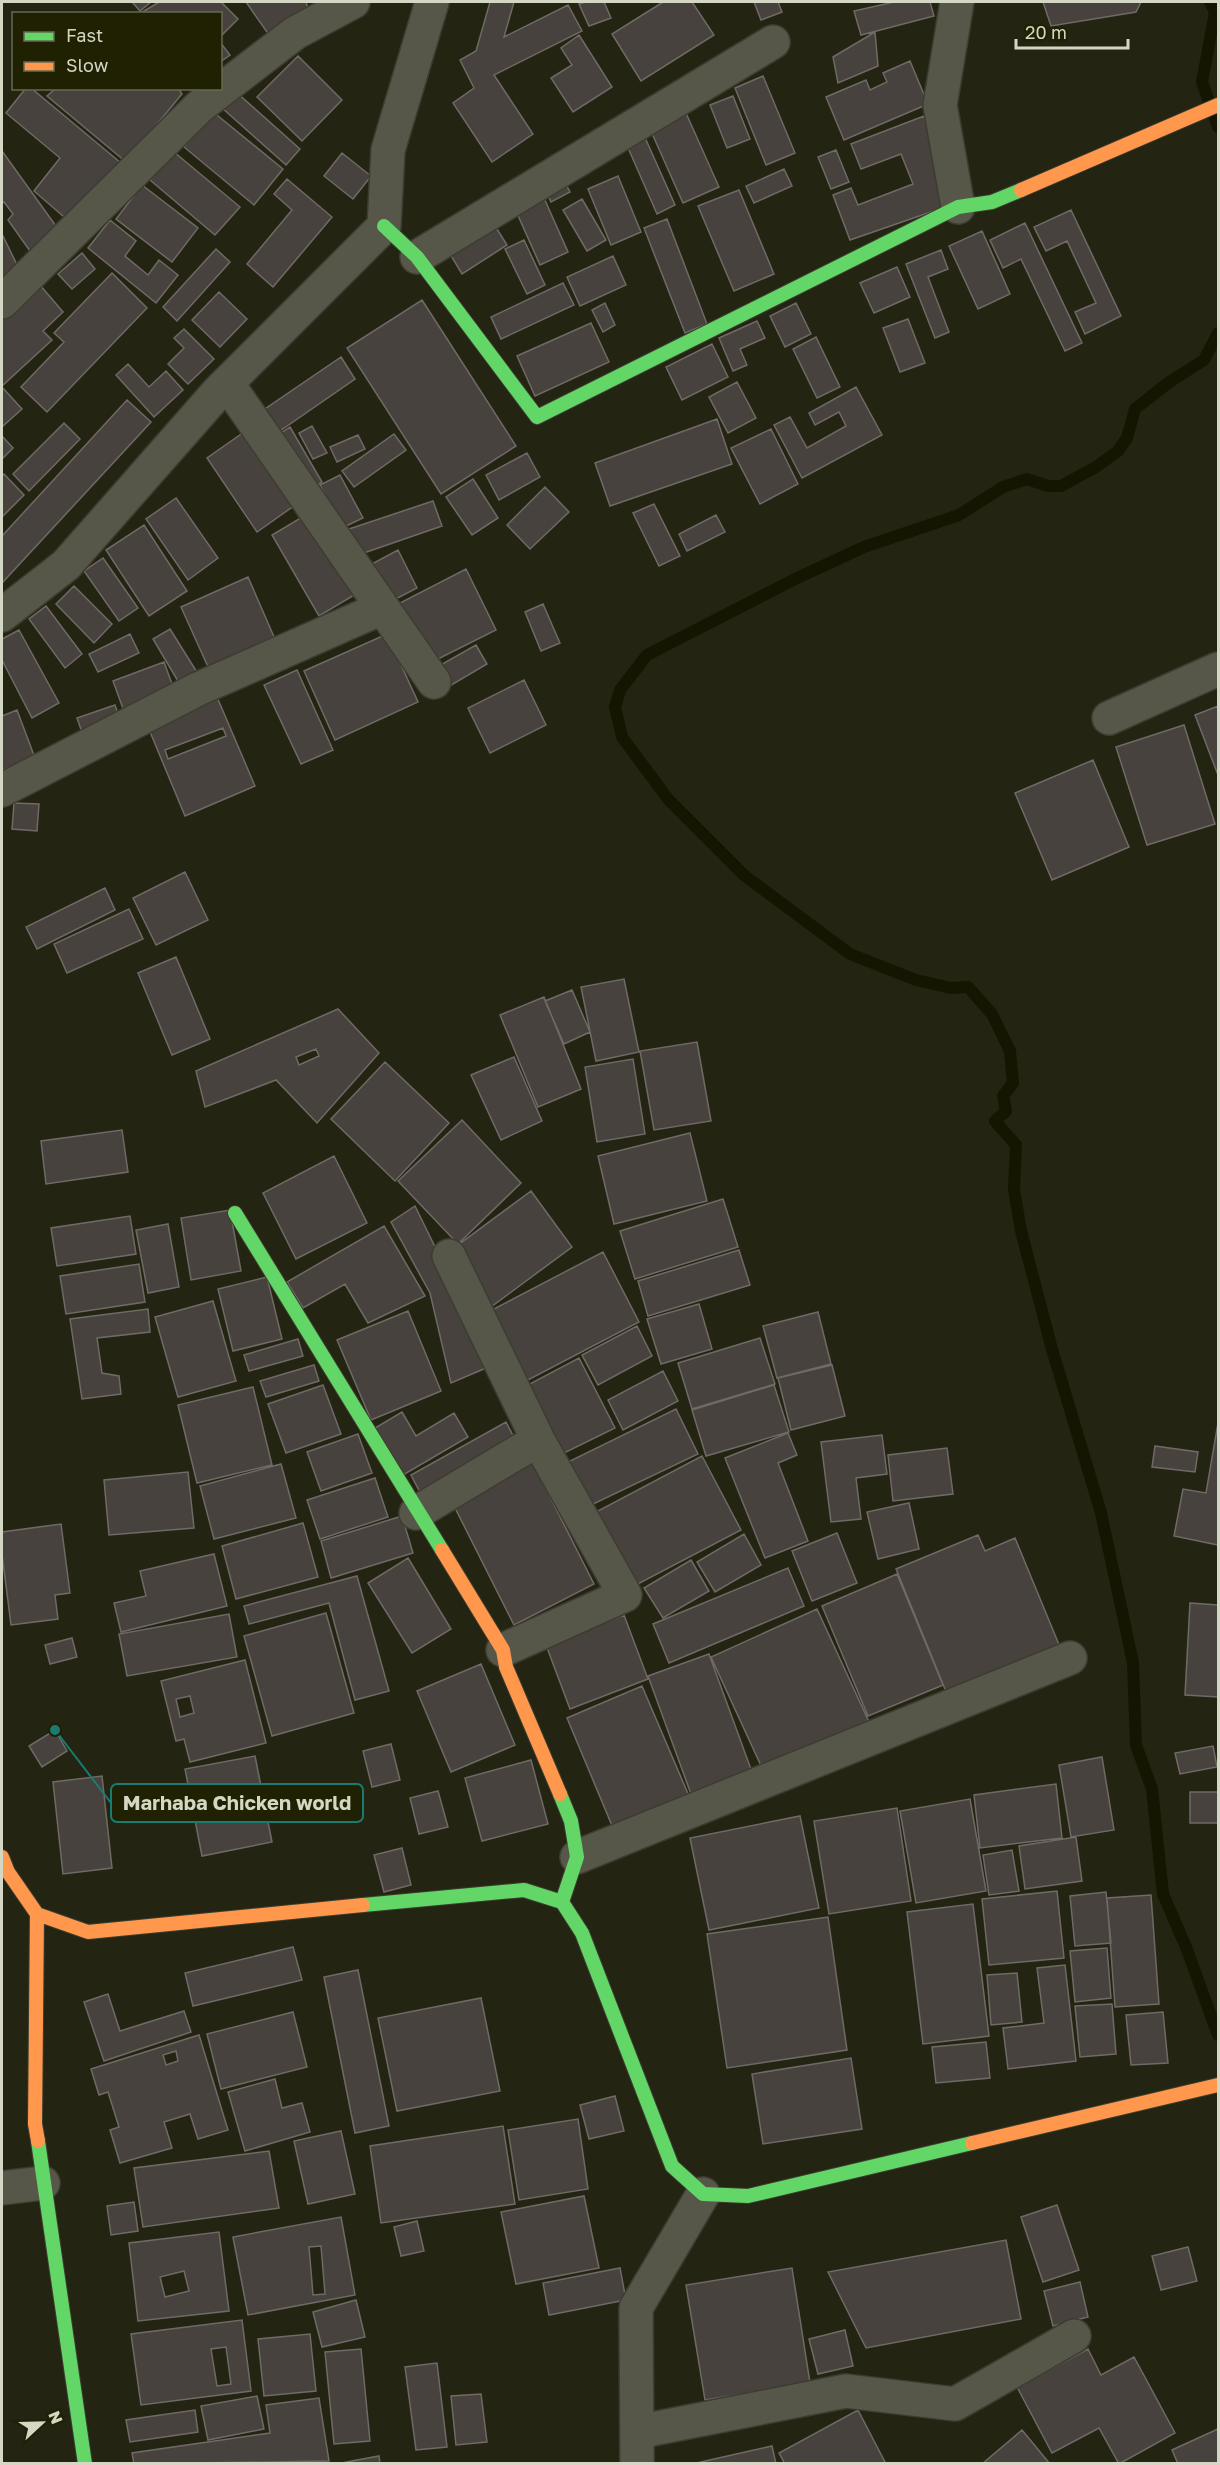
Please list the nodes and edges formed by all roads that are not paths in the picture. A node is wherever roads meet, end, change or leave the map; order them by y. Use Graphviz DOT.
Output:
graph roads {
  1 [pos="353,2"];
  2 [pos="432,2"];
  3 [pos="957,2"];
  4 [pos="773,42"];
  5 [pos="222,89"];
  6 [pos="221,90"];
  7 [pos="1218,105"];
  8 [pos="958,207"];
  9 [pos="384,226"];
  10 [pos="417,257"];
  11 [pos="2,302"];
  12 [pos="227,383"];
  13 [pos="382,608"];
  14 [pos="2,615"];
  15 [pos="1218,669"];
  16 [pos="434,682"];
  17 [pos="1109,718"];
  18 [pos="2,790"];
  19 [pos="235,1213"];
  20 [pos="449,1256"];
  21 [pos="538,1440"];
  22 [pos="416,1512"];
  23 [pos="503,1650"];
  24 [pos="1070,1658"];
  25 [pos="2,1857"];
  26 [pos="577,1857"];
  27 [pos="562,1902"];
  28 [pos="38,1914"];
  29 [pos="1218,2085"];
  30 [pos="43,2183"];
  31 [pos="2,2188"];
  32 [pos="703,2194"];
  33 [pos="1074,2336"];
  34 [pos="637,2448"];
  35 [pos="85,2463"];
  1 -- 5 [label="street"];
  2 -- 9 [label="street"];
  3 -- 8 [label="street"];
  4 -- 10 [label="street"];
  6 -- 11 [label="street"];
  7 -- 8 [label="street"];
  8 -- 10 [label="street"];
  9 -- 10 [label="street"];
  9 -- 12 [label="street"];
  12 -- 13 [label="street"];
  12 -- 14 [label="street"];
  13 -- 16 [label="street"];
  13 -- 18 [label="street"];
  15 -- 17 [label="street"];
  19 -- 22 [label="street"];
  20 -- 21 [label="street"];
  21 -- 22 [label="street"];
  21 -- 23 [label="street"];
  22 -- 23 [label="street"];
  23 -- 26 [label="street"];
  24 -- 26 [label="street"];
  25 -- 28 [label="street"];
  26 -- 27 [label="street"];
  27 -- 28 [label="street"];
  27 -- 32 [label="street"];
  28 -- 30 [label="street"];
  29 -- 32 [label="street"];
  30 -- 31 [label="street"];
  30 -- 35 [label="street"];
  32 -- 34 [label="street"];
  33 -- 34 [label="street"];
}
